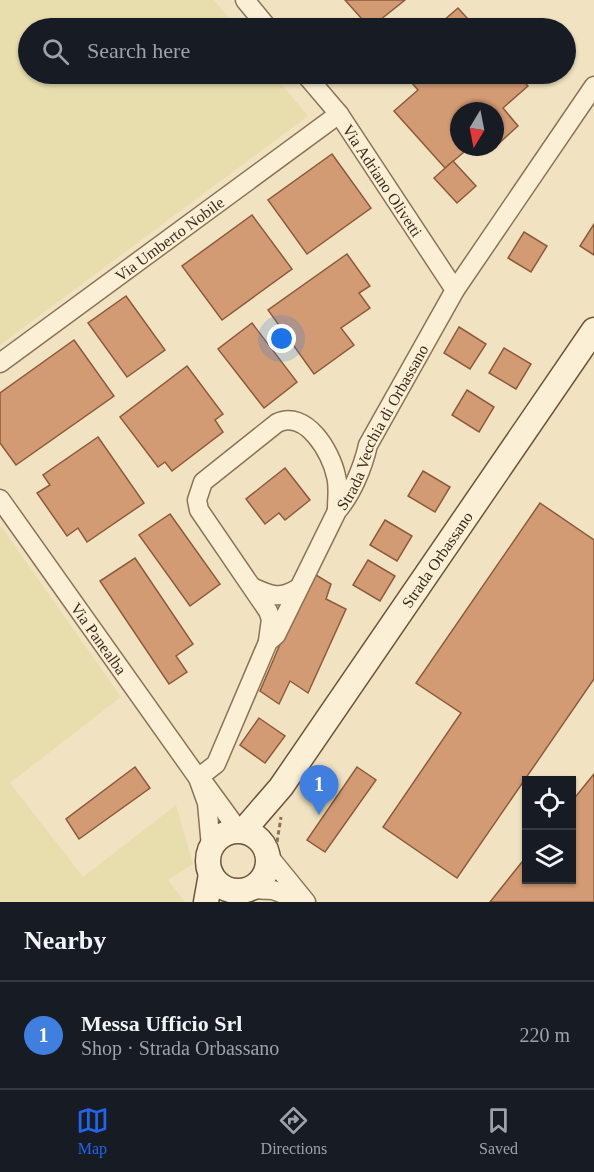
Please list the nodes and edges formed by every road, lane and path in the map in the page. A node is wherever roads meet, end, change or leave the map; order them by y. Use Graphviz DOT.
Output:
graph roads {
  1 [pos="245,0"];
  2 [pos="260,18"];
  3 [pos="314,84"];
  4 [pos="594,86"];
  5 [pos="339,114"];
  6 [pos="454,290"];
  7 [pos="594,330"];
  8 [pos="0,363"];
  9 [pos="368,445"];
  10 [pos="327,455"];
  11 [pos="0,499"];
  12 [pos="337,511"];
  13 [pos="252,586"];
  14 [pos="297,589"];
  15 [pos="268,642"];
  16 [pos="198,778"];
  17 [pos="253,840"];
  18 [pos="211,847"];
  19 [pos="211,874"];
  20 [pos="241,894"];
  21 [pos="206,902"];
  22 [pos="305,902"];
  1 -- 2 [label="street"];
  3 -- 5 [label="street, Via Adriano Olivetti"];
  4 -- 6 [label="street, Strada Vecchia di Orbassano"];
  5 -- 6 [label="street, Via Adriano Olivetti"];
  5 -- 8 [label="street, Via Umberto Nobile"];
  6 -- 9 [label="street, Strada Vecchia di Orbassano"];
  7 -- 17 [label="main road, Strada Orbassano"];
  9 -- 10 [label="street"];
  9 -- 12 [label="street, Strada Vecchia di Orbassano"];
  10 -- 12 [label="street"];
  10 -- 13 [label="street"];
  11 -- 16 [label="street, Via Panealba"];
  12 -- 14 [label="street, Strada Vecchia di Orbassano"];
  13 -- 14 [label="street"];
  13 -- 15 [label="street"];
  14 -- 15 [label="street, Strada Vecchia di Orbassano"];
  15 -- 16 [label="street, Strada Vecchia di Orbassano"];
  16 -- 17 [label="street"];
  16 -- 18 [label="street"];
  17 -- 18 [label="main road"];
  17 -- 20 [label="main road, Strada Orbassano"];
  17 -- 22 [label="street"];
  18 -- 19 [label="main road"];
  19 -- 20 [label="main road"];
  19 -- 21 [label="main road"];
  20 -- 22 [label="street"];
}
